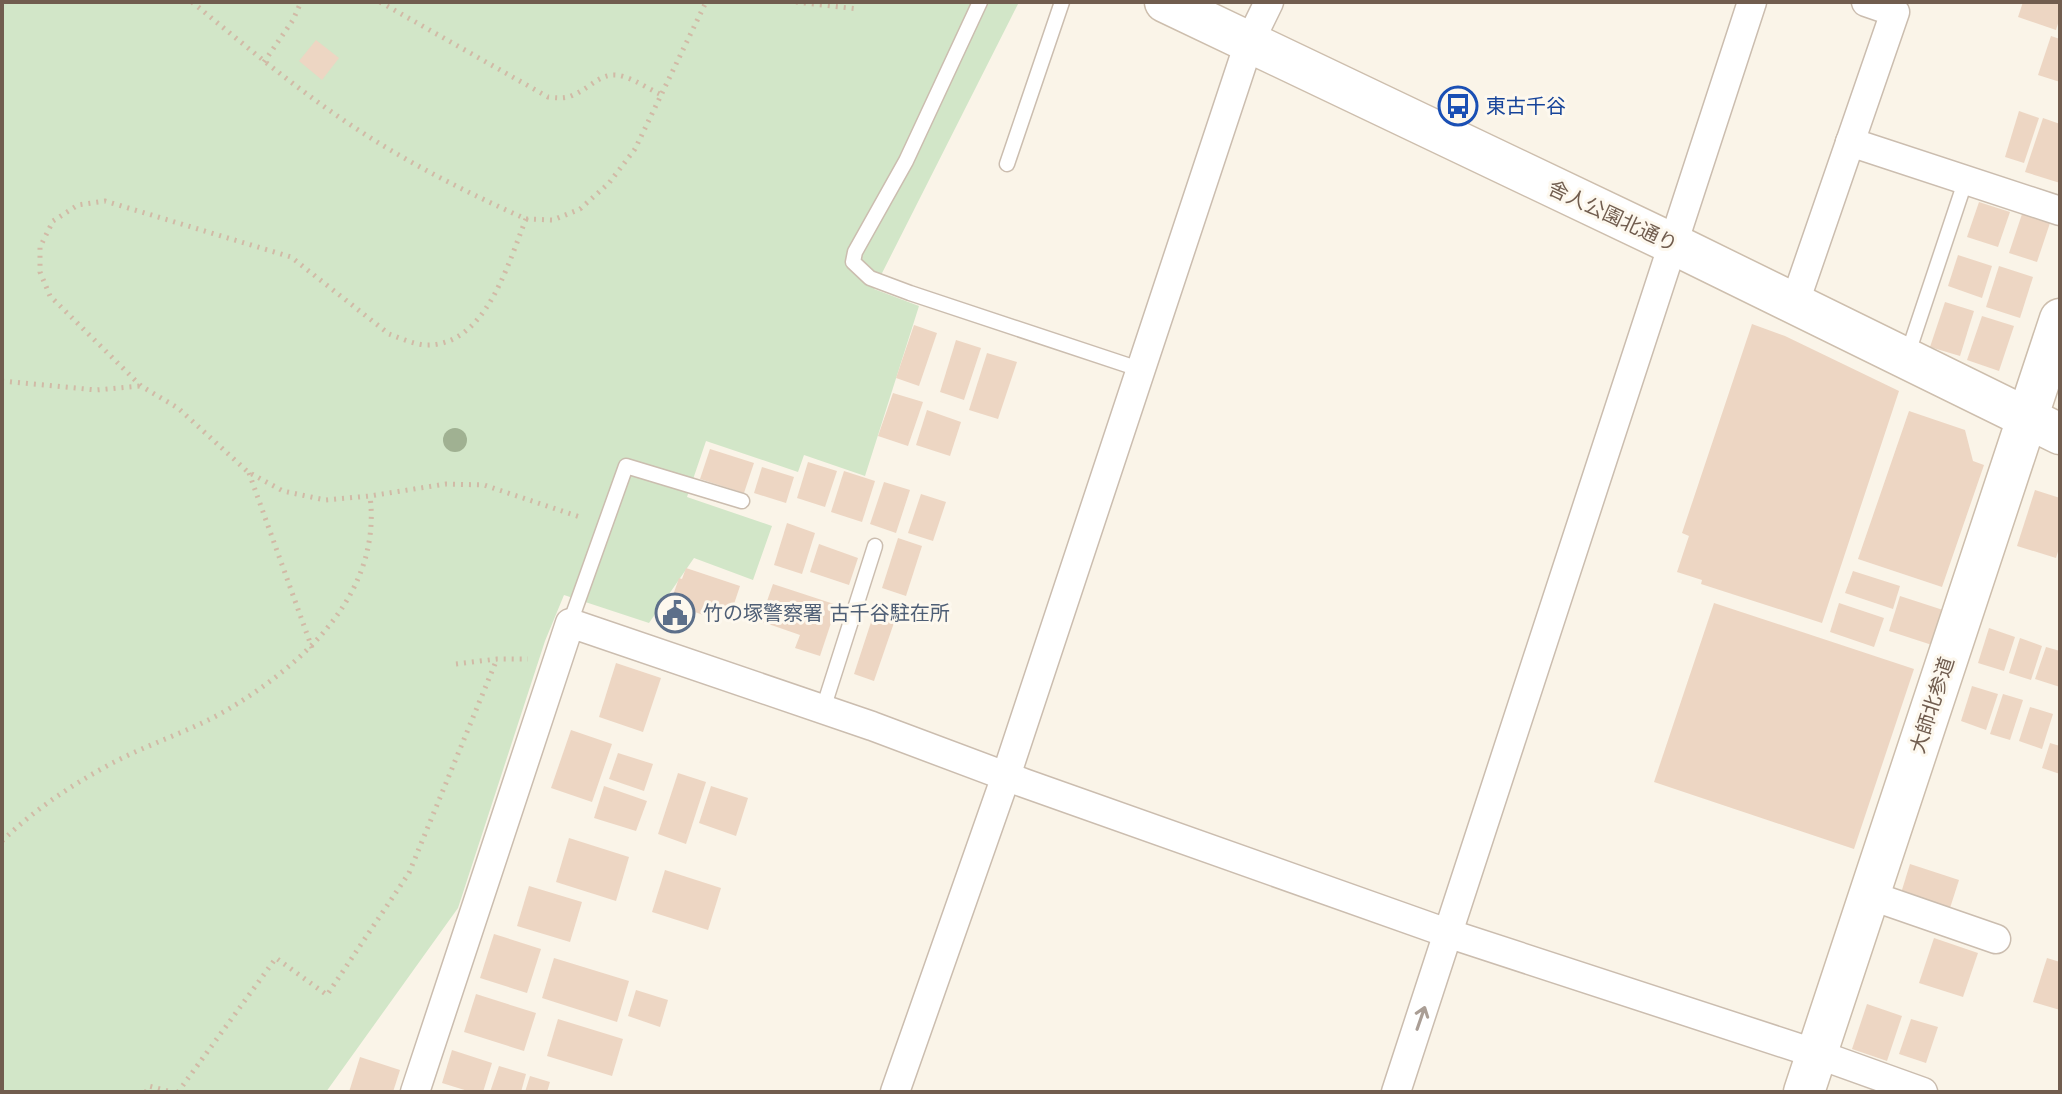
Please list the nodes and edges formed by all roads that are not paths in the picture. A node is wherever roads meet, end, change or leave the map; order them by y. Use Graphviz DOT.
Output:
graph roads {
  1 [pos="980,2"];
  2 [pos="1062,2"];
  3 [pos="1165,2"];
  4 [pos="1269,2"];
  5 [pos="1752,2"];
  6 [pos="1866,2"];
  7 [pos="1249,43"];
  8 [pos="1850,142"];
  9 [pos="1007,164"];
  10 [pos="1965,182"];
  11 [pos="2060,211"];
  12 [pos="1673,244"];
  13 [pos="1794,305"];
  14 [pos="2060,319"];
  15 [pos="1906,359"];
  16 [pos="1139,369"];
  17 [pos="2043,426"];
  18 [pos="742,501"];
  19 [pos="875,546"];
  20 [pos="570,623"];
  21 [pos="823,709"];
  22 [pos="1006,776"];
  23 [pos="1869,895"];
  24 [pos="1450,934"];
  25 [pos="1996,939"];
  26 [pos="1817,1054"];
  27 [pos="415,1092"];
  28 [pos="895,1092"];
  29 [pos="1396,1092"];
  30 [pos="1804,1092"];
  31 [pos="1923,1092"];
  1 -- 16 [label="lane"];
  2 -- 9 [label="lane"];
  3 -- 7 [label="street, 舎人公園北通り"];
  4 -- 7 [label="street"];
  5 -- 12 [label="street"];
  6 -- 8 [label="street"];
  7 -- 12 [label="street, 舎人公園北通り"];
  7 -- 16 [label="street"];
  8 -- 10 [label="street"];
  8 -- 13 [label="street"];
  10 -- 11 [label="street"];
  10 -- 15 [label="lane"];
  12 -- 13 [label="street, 舎人公園北通り"];
  12 -- 24 [label="street"];
  13 -- 15 [label="street, 舎人公園北通り"];
  14 -- 17 [label="street, 大師北参道"];
  15 -- 17 [label="street, 舎人公園北通り"];
  16 -- 22 [label="street"];
  17 -- 23 [label="street, 大師北参道"];
  18 -- 20 [label="lane"];
  19 -- 21 [label="lane"];
  20 -- 21 [label="street"];
  20 -- 27 [label="street"];
  21 -- 22 [label="street"];
  22 -- 24 [label="street"];
  22 -- 28 [label="street"];
  23 -- 25 [label="street"];
  23 -- 26 [label="street, 大師北参道"];
  24 -- 26 [label="street"];
  29 -- 24 [label="street, one-way"];
  26 -- 30 [label="street, 大師北参道"];
  26 -- 31 [label="street"];
}
